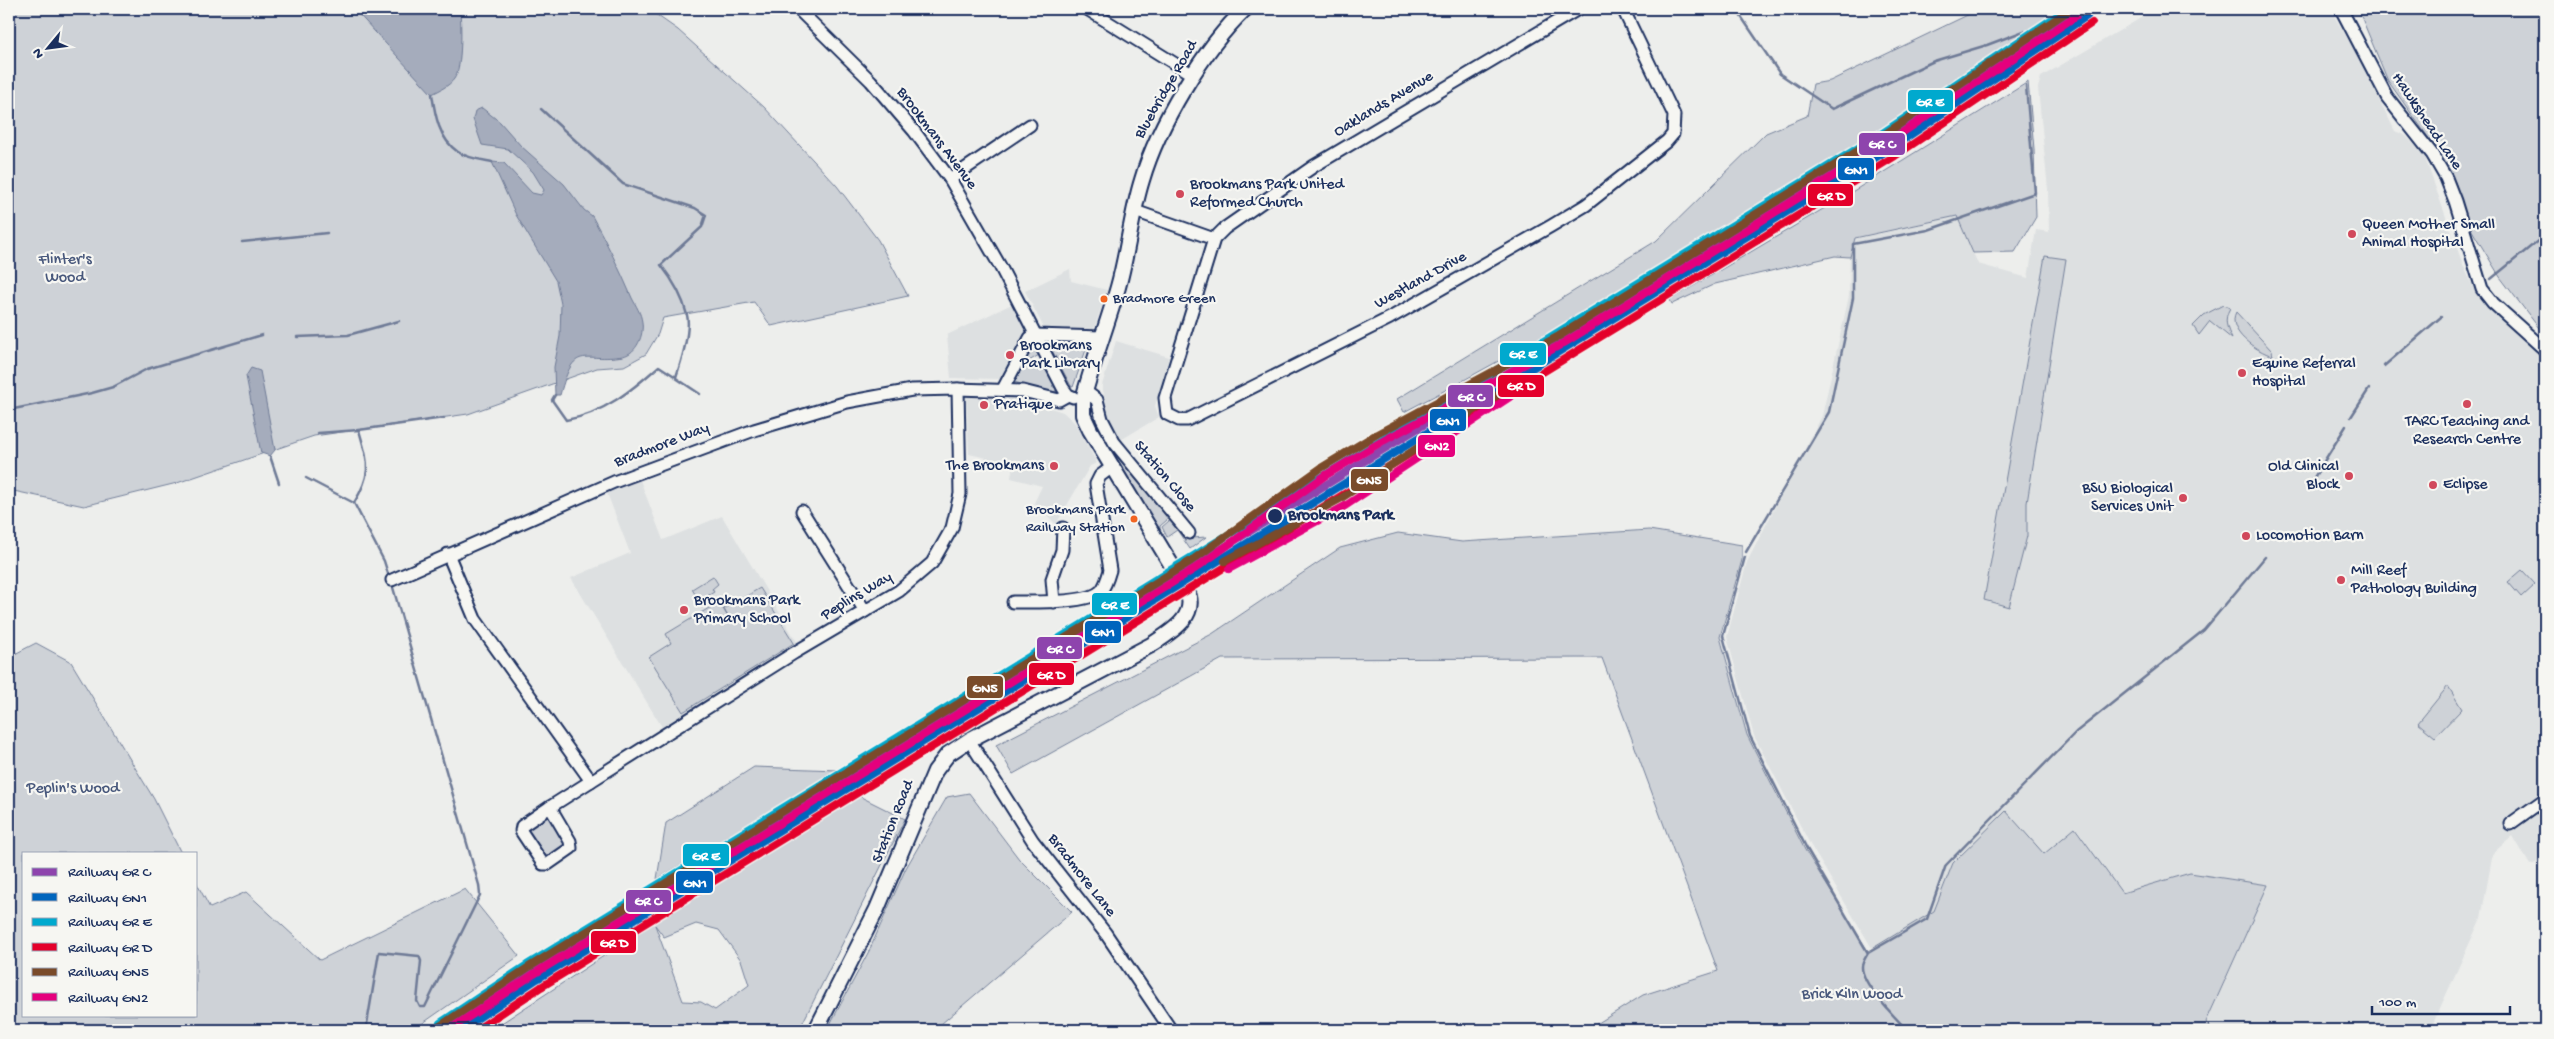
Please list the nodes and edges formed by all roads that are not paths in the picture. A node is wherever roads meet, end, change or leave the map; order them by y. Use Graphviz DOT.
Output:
graph roads {
  1 [pos="798,9"];
  2 [pos="1087,9"];
  3 [pos="1245,9"];
  4 [pos="1578,9"];
  5 [pos="1623,9"];
  6 [pos="2341,9"];
  7 [pos="1193,75"];
  8 [pos="1030,125"];
  9 [pos="950,179"];
  10 [pos="1134,211"];
  11 [pos="1214,238"];
  12 [pos="1035,335"];
  13 [pos="1102,337"];
  14 [pos="2545,350"];
  15 [pos="958,389"];
  16 [pos="1003,389"];
  17 [pos="1068,395"];
  18 [pos="1084,395"];
  19 [pos="1114,442"];
  20 [pos="1101,450"];
  21 [pos="1112,467"];
  22 [pos="802,511"];
  23 [pos="1063,528"];
  24 [pos="1189,533"];
  25 [pos="448,554"];
  26 [pos="392,580"];
  27 [pos="1013,602"];
  28 [pos="1054,602"];
  29 [pos="865,611"];
  30 [pos="969,740"];
  31 [pos="591,781"];
  32 [pos="2545,799"];
  33 [pos="550,807"];
  34 [pos="2510,824"];
  35 [pos="816,1030"];
  36 [pos="1172,1030"];
  1 -- 9 [label="street, Brookmans Avenue"];
  2 -- 7 [label="street"];
  3 -- 7 [label="street, Bluebridge Road"];
  4 -- 11 [label="street, Oaklands Avenue"];
  5 -- 11 [label="street, Westland Drive"];
  6 -- 14 [label="street, Hawkshead Lane"];
  7 -- 10 [label="street, Bluebridge Road"];
  8 -- 9 [label="street"];
  9 -- 12 [label="street, Brookmans Avenue"];
  10 -- 11 [label="street"];
  10 -- 13 [label="street, Bluebridge Road"];
  12 -- 13 [label="street"];
  12 -- 16 [label="street"];
  12 -- 17 [label="street"];
  13 -- 18 [label="street"];
  15 -- 16 [label="street"];
  15 -- 25 [label="street, Bradmore Way"];
  15 -- 29 [label="street, Peplins Way"];
  16 -- 17 [label="street"];
  17 -- 18 [label="street"];
  18 -- 19 [label="street"];
  18 -- 20 [label="street"];
  19 -- 20 [label="street"];
  19 -- 24 [label="street, Station Close"];
  20 -- 21 [label="street, Station Road"];
  21 -- 28 [label="street"];
  21 -- 30 [label="street, Station Road"];
  22 -- 29 [label="street"];
  23 -- 28 [label="street"];
  25 -- 26 [label="street, Bradmore Way"];
  25 -- 31 [label="street"];
  27 -- 28 [label="street"];
  29 -- 31 [label="street, Peplins Way"];
  30 -- 35 [label="street, Station Road"];
  30 -- 36 [label="street, Bradmore Lane"];
  31 -- 33 [label="street, Peplins Way"];
  32 -- 34 [label="street"];
  33 -- 33 [label="street, Peplins Way"];
}
